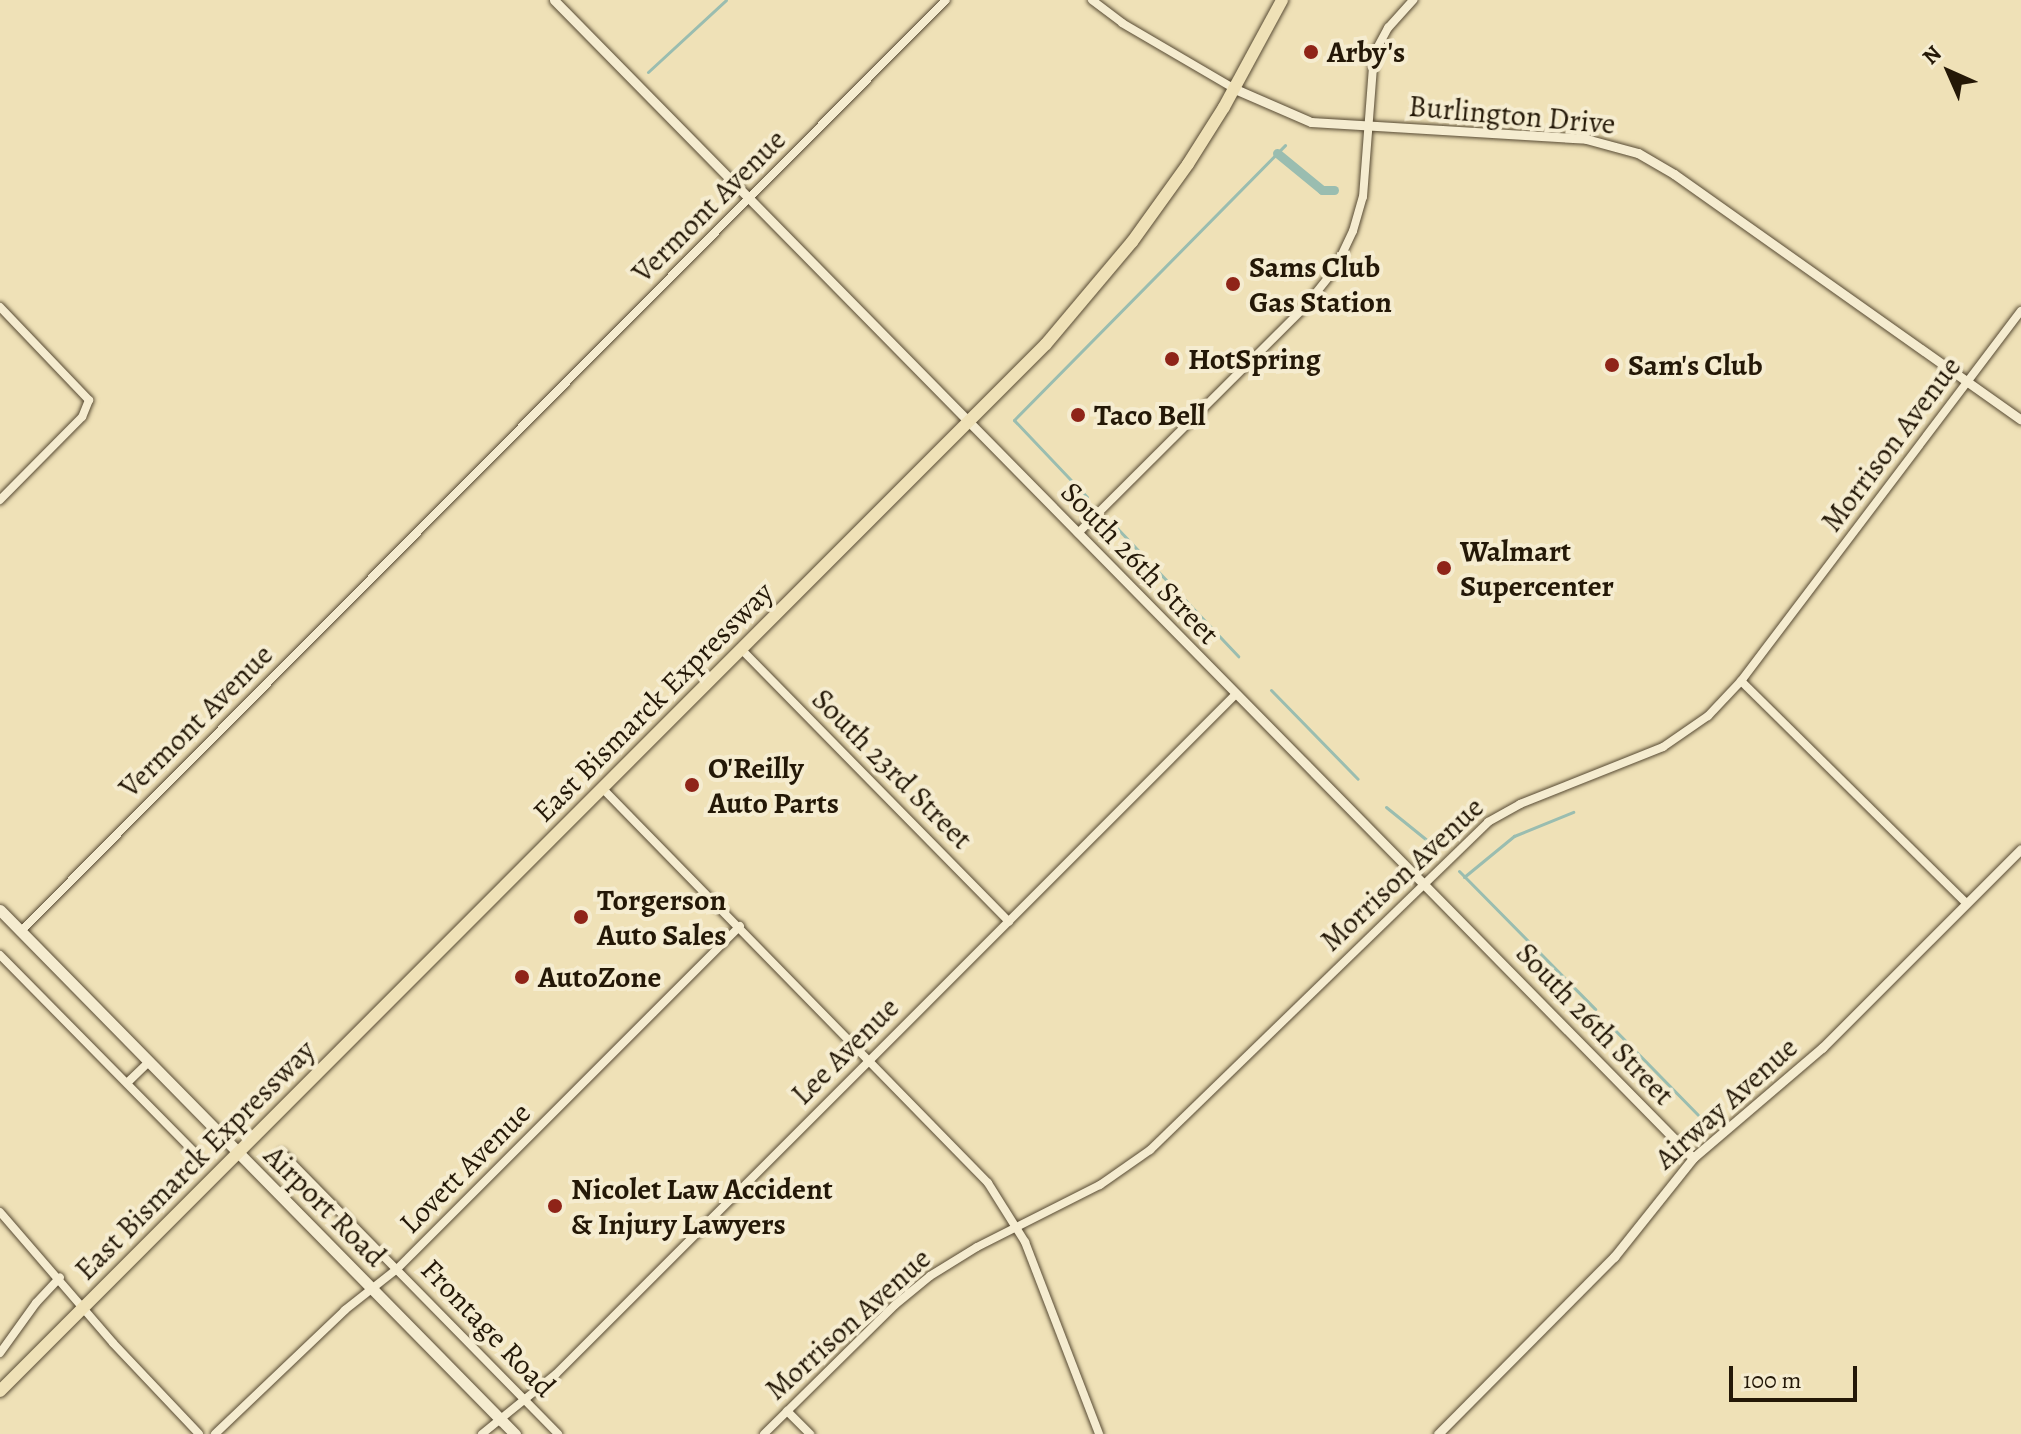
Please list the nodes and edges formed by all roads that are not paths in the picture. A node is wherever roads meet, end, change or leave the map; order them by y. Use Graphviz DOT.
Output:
graph roads {
  1 [pos="554,0"];
  2 [pos="946,0"];
  3 [pos="1092,0"];
  4 [pos="1282,0"];
  5 [pos="1413,0"];
  6 [pos="1235,89"];
  7 [pos="1367,128"];
  8 [pos="750,200"];
  9 [pos="0,307"];
  10 [pos="2021,311"];
  11 [pos="1968,382"];
  12 [pos="2021,420"];
  13 [pos="969,423"];
  14 [pos="0,500"];
  15 [pos="1078,533"];
  16 [pos="742,650"];
  17 [pos="1741,681"];
  18 [pos="1235,695"];
  19 [pos="603,789"];
  20 [pos="2021,849"];
  21 [pos="1422,883"];
  22 [pos="1967,904"];
  23 [pos="0,910"];
  24 [pos="1009,922"];
  25 [pos="740,926"];
  26 [pos="21,931"];
  27 [pos="0,955"];
  28 [pos="870,1060"];
  29 [pos="149,1062"];
  30 [pos="127,1083"];
  31 [pos="239,1153"];
  32 [pos="282,1153"];
  33 [pos="196,1154"];
  34 [pos="1693,1158"];
  35 [pos="0,1212"];
  36 [pos="1017,1228"];
  37 [pos="397,1269"];
  38 [pos="60,1277"];
  39 [pos="370,1287"];
  40 [pos="84,1307"];
  41 [pos="0,1353"];
  42 [pos="0,1391"];
  43 [pos="525,1400"];
  44 [pos="787,1411"];
  45 [pos="500,1419"];
  46 [pos="199,1434"];
  47 [pos="215,1434"];
  48 [pos="482,1434"];
  49 [pos="515,1434"];
  50 [pos="558,1434"];
  51 [pos="764,1434"];
  52 [pos="810,1434"];
  53 [pos="1099,1434"];
  54 [pos="1438,1434"];
  1 -- 8 [label="street, South 26th Street"];
  2 -- 8 [label="street, Vermont Avenue"];
  3 -- 6 [label="street, Burlington Drive"];
  4 -- 6 [label="main road, East Bismarck Expressway"];
  5 -- 7 [label="street"];
  6 -- 7 [label="street, Burlington Drive"];
  6 -- 13 [label="main road, East Bismarck Expressway"];
  7 -- 11 [label="street, Burlington Drive"];
  7 -- 15 [label="street"];
  8 -- 13 [label="street, South 26th Street"];
  8 -- 26 [label="street, Vermont Avenue"];
  9 -- 14 [label="street"];
  10 -- 11 [label="street, Morrison Avenue"];
  11 -- 12 [label="street, Burlington Drive"];
  11 -- 17 [label="street, Morrison Avenue"];
  13 -- 15 [label="street, South 26th Street"];
  13 -- 16 [label="main road, East Bismarck Expressway"];
  15 -- 18 [label="street, South 26th Street"];
  16 -- 19 [label="main road, East Bismarck Expressway"];
  16 -- 24 [label="street, South 23rd Street"];
  17 -- 21 [label="street, Morrison Avenue"];
  17 -- 22 [label="street"];
  18 -- 21 [label="street, South 26th Street"];
  18 -- 24 [label="street, Lee Avenue"];
  19 -- 25 [label="street"];
  19 -- 31 [label="main road, East Bismarck Expressway"];
  20 -- 22 [label="street, Airway Avenue"];
  21 -- 34 [label="street, South 26th Street"];
  21 -- 36 [label="street, Morrison Avenue"];
  22 -- 34 [label="street, Airway Avenue"];
  23 -- 26 [label="main road, Airport Road"];
  24 -- 28 [label="street, Lee Avenue"];
  25 -- 28 [label="street"];
  25 -- 37 [label="street, Lovett Avenue"];
  26 -- 29 [label="main road, Airport Road"];
  27 -- 30 [label="street"];
  28 -- 36 [label="street"];
  28 -- 43 [label="street, Lee Avenue"];
  29 -- 30 [label="street"];
  29 -- 31 [label="main road, Airport Road"];
  30 -- 33 [label="street"];
  31 -- 39 [label="main road, Airport Road"];
  31 -- 40 [label="main road, East Bismarck Expressway"];
  32 -- 37 [label="street, Frontage Road"];
  34 -- 54 [label="street, Airway Avenue"];
  35 -- 38 [label="street"];
  36 -- 44 [label="street, Morrison Avenue"];
  36 -- 53 [label="street"];
  37 -- 39 [label="street, Lovett Avenue"];
  37 -- 43 [label="street, Frontage Road"];
  38 -- 40 [label="street"];
  38 -- 41 [label="street"];
  39 -- 45 [label="main road, Airport Road"];
  39 -- 47 [label="street, Lovett Avenue"];
  40 -- 42 [label="main road, East Bismarck Expressway"];
  40 -- 46 [label="street"];
  43 -- 45 [label="street, Lee Avenue"];
  43 -- 50 [label="street, Frontage Road"];
  44 -- 51 [label="street, Morrison Avenue"];
  44 -- 52 [label="street"];
  45 -- 48 [label="street, Lee Avenue"];
  45 -- 49 [label="main road, Airport Road"];
}
